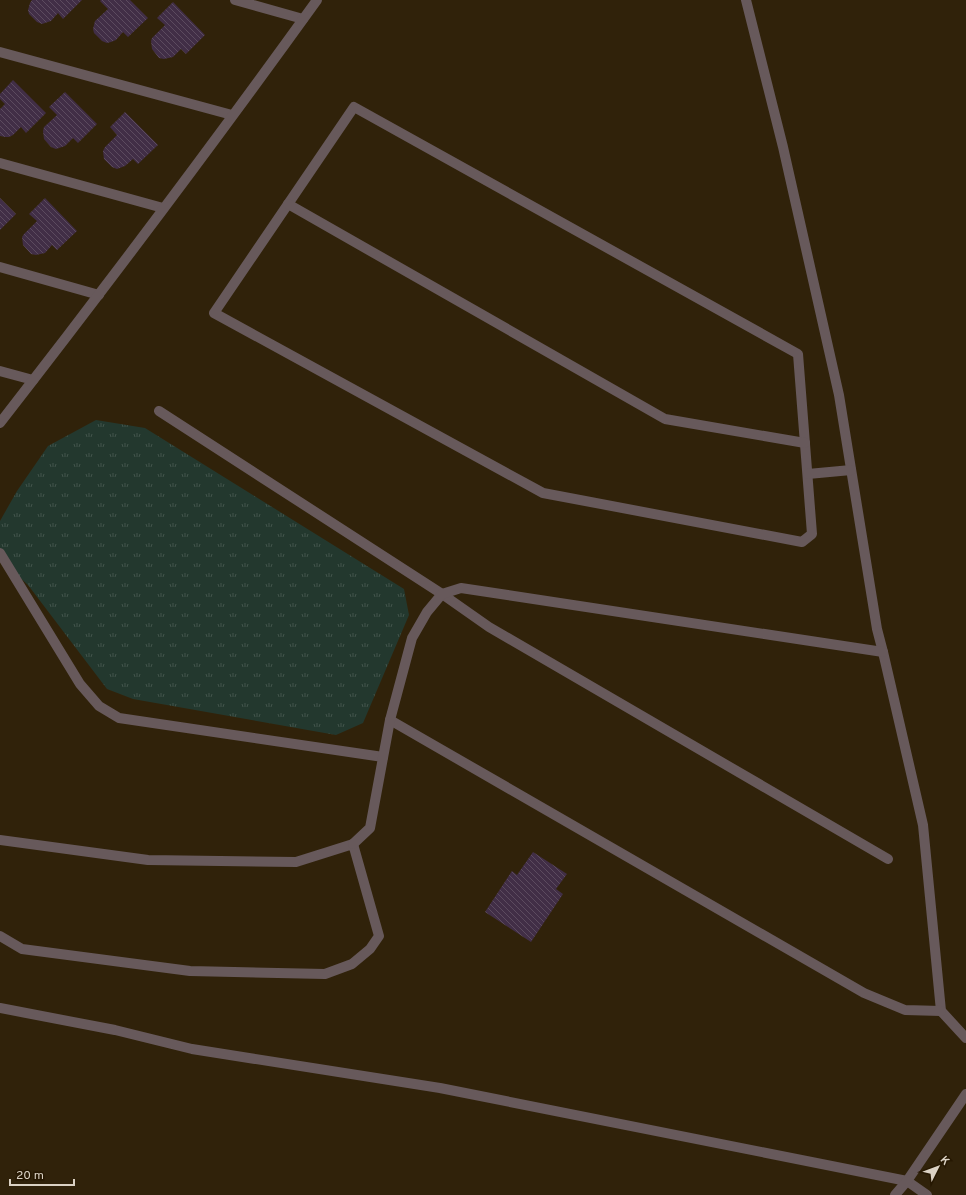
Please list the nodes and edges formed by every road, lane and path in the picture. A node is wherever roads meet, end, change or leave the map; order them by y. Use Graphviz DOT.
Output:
graph roads {
  1 [pos="235,0"];
  2 [pos="317,0"];
  3 [pos="746,0"];
  4 [pos="303,19"];
  5 [pos="0,52"];
  6 [pos="232,116"];
  7 [pos="0,163"];
  8 [pos="288,204"];
  9 [pos="164,208"];
  10 [pos="0,267"];
  11 [pos="99,295"];
  12 [pos="0,371"];
  13 [pos="34,380"];
  14 [pos="159,412"];
  15 [pos="0,423"];
  16 [pos="806,443"];
  17 [pos="851,470"];
  18 [pos="808,474"];
  19 [pos="0,553"];
  20 [pos="442,594"];
  21 [pos="883,652"];
  22 [pos="390,720"];
  23 [pos="383,757"];
  24 [pos="0,840"];
  25 [pos="353,844"];
  26 [pos="888,859"];
  27 [pos="0,936"];
  28 [pos="0,1008"];
  29 [pos="941,1011"];
  30 [pos="966,1038"];
  31 [pos="966,1094"];
  32 [pos="907,1181"];
  33 [pos="895,1195"];
  34 [pos="927,1195"];
  1 -- 4 [label="street"];
  2 -- 4 [label="street"];
  3 -- 17 [label="street"];
  4 -- 6 [label="street"];
  5 -- 6 [label="street"];
  6 -- 9 [label="street"];
  7 -- 9 [label="street"];
  8 -- 16 [label="street"];
  8 -- 16 [label="street"];
  8 -- 18 [label="street"];
  9 -- 11 [label="street"];
  10 -- 11 [label="street"];
  11 -- 13 [label="street"];
  12 -- 13 [label="street"];
  13 -- 15 [label="street"];
  14 -- 20 [label="street"];
  16 -- 18 [label="street"];
  17 -- 18 [label="street"];
  17 -- 21 [label="street"];
  19 -- 23 [label="street"];
  20 -- 21 [label="street"];
  20 -- 22 [label="street"];
  20 -- 26 [label="street"];
  21 -- 29 [label="street"];
  22 -- 23 [label="street"];
  22 -- 29 [label="street"];
  23 -- 25 [label="street"];
  24 -- 25 [label="street"];
  25 -- 27 [label="street"];
  28 -- 32 [label="street"];
  29 -- 30 [label="street"];
  31 -- 32 [label="street"];
  32 -- 33 [label="street"];
  32 -- 34 [label="street"];
}
